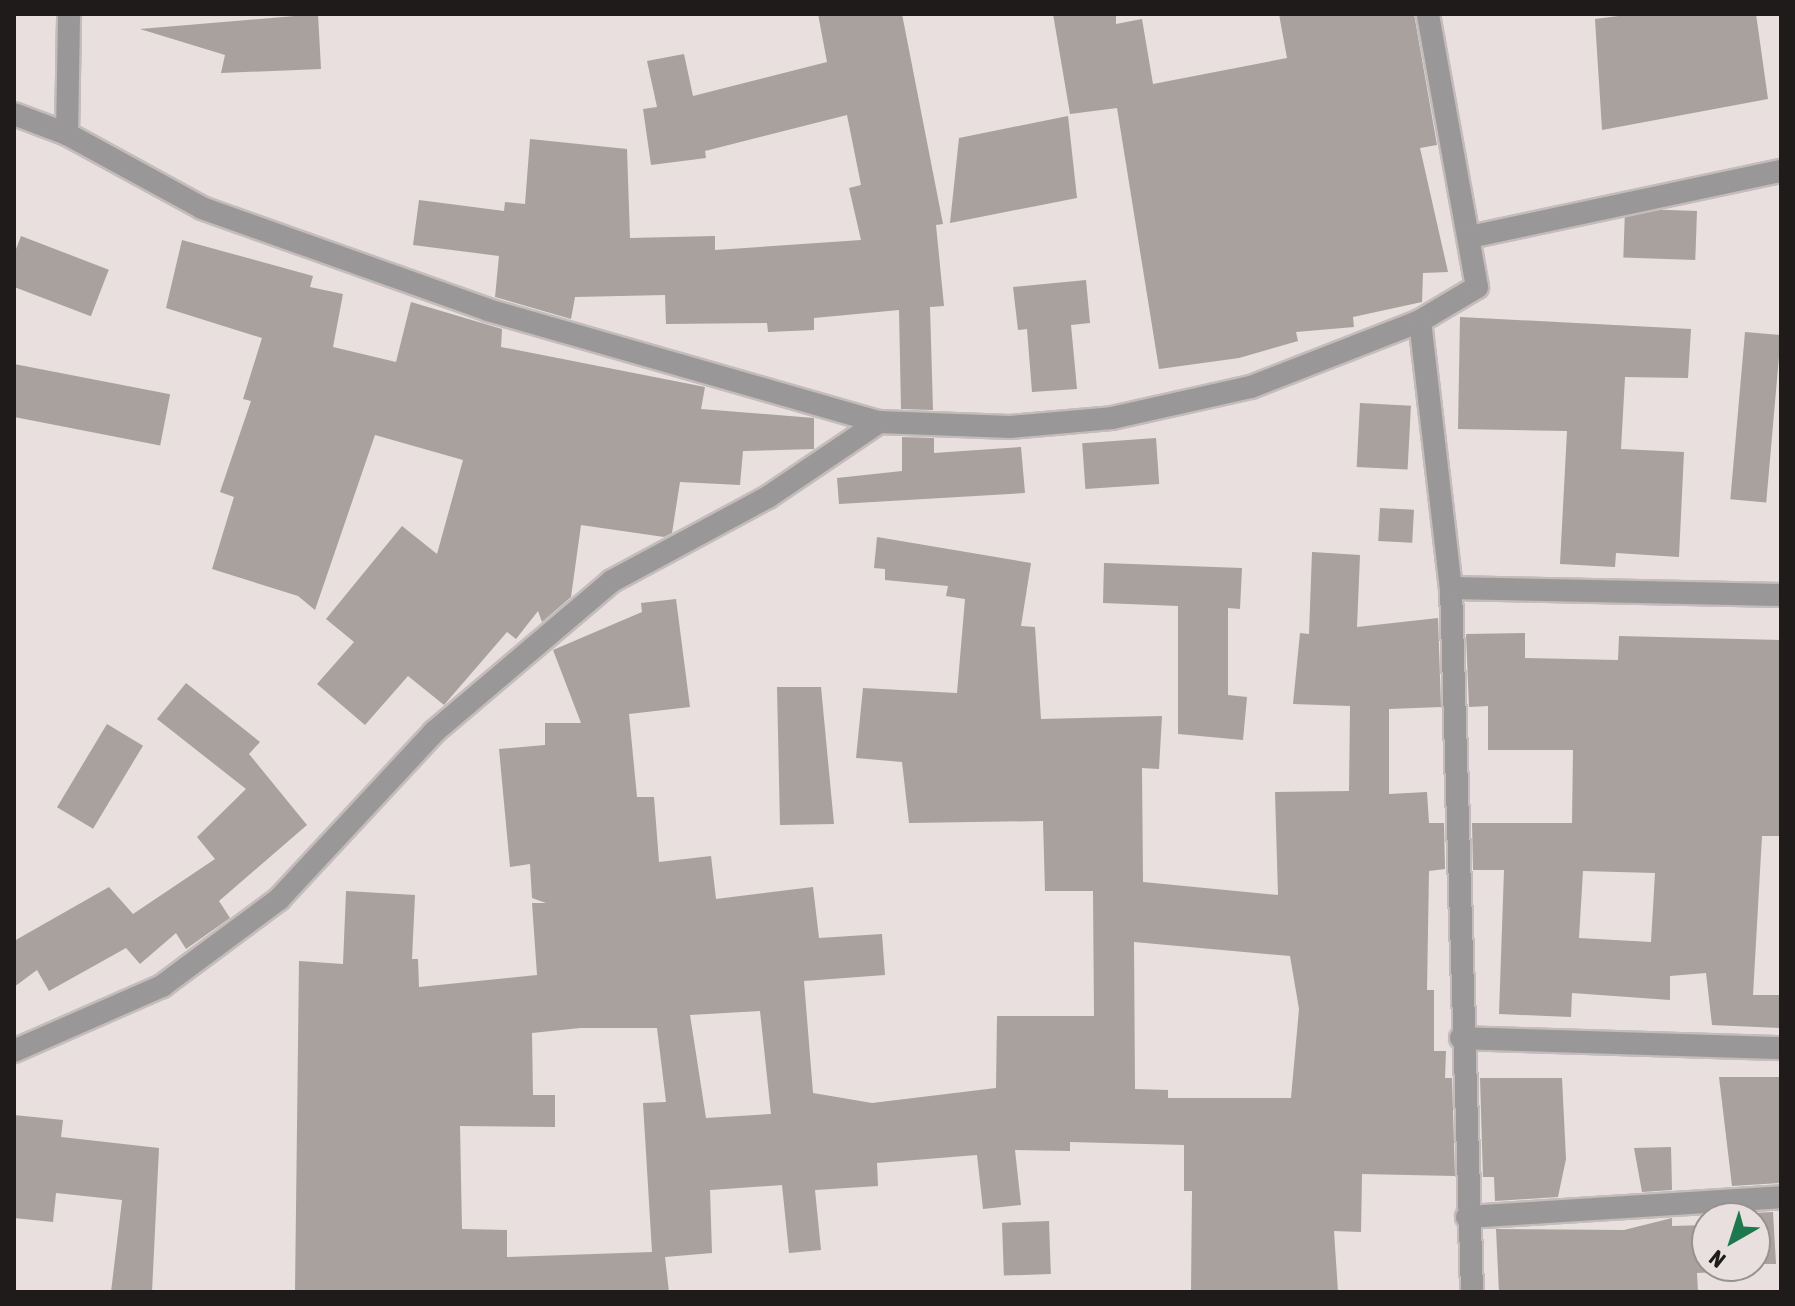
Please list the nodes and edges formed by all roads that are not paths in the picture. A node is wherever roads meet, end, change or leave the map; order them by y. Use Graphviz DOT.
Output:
graph roads {
  1 [pos="69,14"];
  2 [pos="1428,14"];
  3 [pos="14,114"];
  4 [pos="67,134"];
  5 [pos="1781,171"];
  6 [pos="1470,237"];
  7 [pos="1420,321"];
  8 [pos="879,422"];
  9 [pos="1451,588"];
  10 [pos="1781,595"];
  11 [pos="1461,1038"];
  12 [pos="1781,1048"];
  13 [pos="14,1051"];
  14 [pos="1781,1197"];
  15 [pos="1467,1217"];
  16 [pos="1472,1292"];
  1 -- 4 [label="street"];
  2 -- 6 [label="street"];
  3 -- 4 [label="street"];
  4 -- 8 [label="street"];
  5 -- 6 [label="street"];
  6 -- 7 [label="street"];
  7 -- 8 [label="street"];
  7 -- 9 [label="street"];
  8 -- 13 [label="street"];
  9 -- 10 [label="street"];
  9 -- 11 [label="street"];
  11 -- 12 [label="street"];
  11 -- 15 [label="street"];
  14 -- 15 [label="street"];
  15 -- 16 [label="street"];
}
